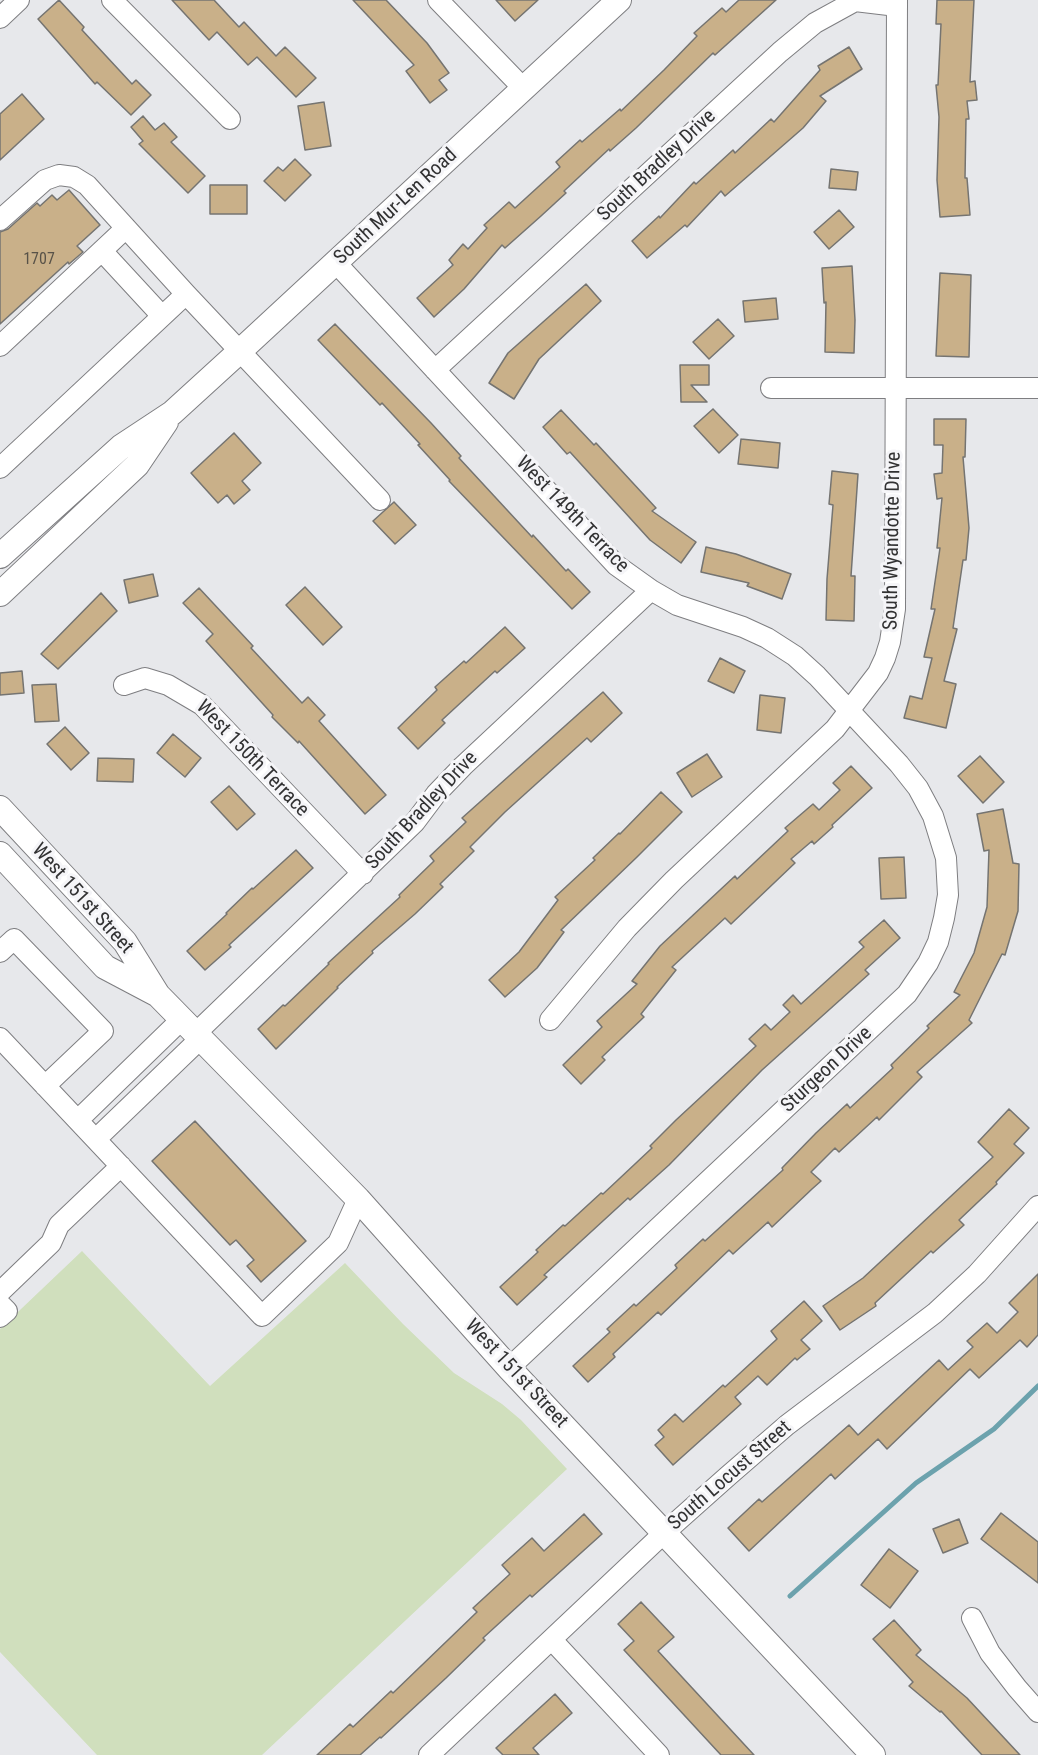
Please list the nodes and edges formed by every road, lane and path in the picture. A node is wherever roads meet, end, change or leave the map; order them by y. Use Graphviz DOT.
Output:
graph roads {
  1 [pos="20,0"];
  2 [pos="112,0"];
  3 [pos="438,0"];
  4 [pos="619,0"];
  5 [pos="897,3"];
  6 [pos="0,18"];
  7 [pos="524,89"];
  8 [pos="230,119"];
  9 [pos="0,220"];
  10 [pos="126,228"];
  11 [pos="102,251"];
  12 [pos="336,263"];
  13 [pos="186,294"];
  14 [pos="162,316"];
  15 [pos="0,346"];
  16 [pos="240,351"];
  17 [pos="435,370"];
  18 [pos="896,387"];
  19 [pos="771,388"];
  20 [pos="1038,388"];
  21 [pos="172,412"];
  22 [pos="0,468"];
  23 [pos="380,500"];
  24 [pos="0,556"];
  25 [pos="651,590"];
  26 [pos="0,594"];
  27 [pos="124,685"];
  28 [pos="850,710"];
  29 [pos="0,808"];
  30 [pos="0,854"];
  31 [pos="363,874"];
  32 [pos="0,952"];
  33 [pos="158,995"];
  34 [pos="550,1020"];
  35 [pos="192,1031"];
  36 [pos="0,1038"];
  37 [pos="45,1086"];
  38 [pos="78,1120"];
  39 [pos="96,1139"];
  40 [pos="121,1166"];
  41 [pos="358,1199"];
  42 [pos="1038,1206"];
  43 [pos="0,1292"];
  44 [pos="0,1304"];
  45 [pos="0,1317"];
  46 [pos="509,1368"];
  47 [pos="664,1533"];
  48 [pos="972,1618"];
  49 [pos="552,1640"];
  50 [pos="1038,1712"];
  51 [pos="429,1755"];
  52 [pos="659,1755"];
  53 [pos="873,1755"];
  1 -- 6 [label="street"];
  2 -- 8 [label="street"];
  3 -- 7 [label="street"];
  4 -- 7 [label="main road, South Mur-Len Road"];
  5 -- 17 [label="street, South Bradley Drive"];
  5 -- 18 [label="street, South Wyandotte Drive"];
  7 -- 12 [label="main road, South Mur-Len Road"];
  9 -- 10 [label="street"];
  10 -- 11 [label="street"];
  10 -- 13 [label="street"];
  11 -- 14 [label="street"];
  11 -- 15 [label="street"];
  12 -- 16 [label="main road, South Mur-Len Road"];
  12 -- 17 [label="street, West 149th Terrace"];
  13 -- 14 [label="street"];
  13 -- 16 [label="street"];
  14 -- 22 [label="street"];
  16 -- 21 [label="main road, South Mur-Len Road"];
  16 -- 23 [label="street"];
  17 -- 25 [label="street, West 149th Terrace"];
  18 -- 19 [label="street"];
  18 -- 20 [label="street"];
  18 -- 28 [label="street, South Wyandotte Drive"];
  21 -- 24 [label="main road, South Mur-Len Road"];
  21 -- 26 [label="main road, South Mur-Len Road"];
  25 -- 28 [label="street, West 149th Terrace"];
  25 -- 31 [label="street, South Bradley Drive"];
  27 -- 31 [label="street, West 150th Terrace"];
  28 -- 34 [label="street, South Wyandotte Drive"];
  28 -- 46 [label="street, Sturgeon Drive"];
  29 -- 33 [label="main road, West 151st Street"];
  30 -- 33 [label="main road, West 151st Street"];
  31 -- 35 [label="street, South Bradley Drive"];
  32 -- 37 [label="street"];
  33 -- 35 [label="main road, West 151st Street"];
  35 -- 38 [label="street"];
  35 -- 39 [label="street"];
  35 -- 41 [label="main road, West 151st Street"];
  36 -- 37 [label="street"];
  37 -- 38 [label="street"];
  38 -- 39 [label="street"];
  39 -- 40 [label="street"];
  40 -- 41 [label="street"];
  40 -- 43 [label="street"];
  41 -- 46 [label="main road, West 151st Street"];
  42 -- 47 [label="street, South Locust Street"];
  44 -- 45 [label="street"];
  46 -- 47 [label="main road, West 151st Street"];
  47 -- 49 [label="street, South Locust Street"];
  47 -- 53 [label="main road, West 151st Street"];
  48 -- 50 [label="street"];
  49 -- 51 [label="street, South Locust Street"];
  49 -- 52 [label="street"];
}
